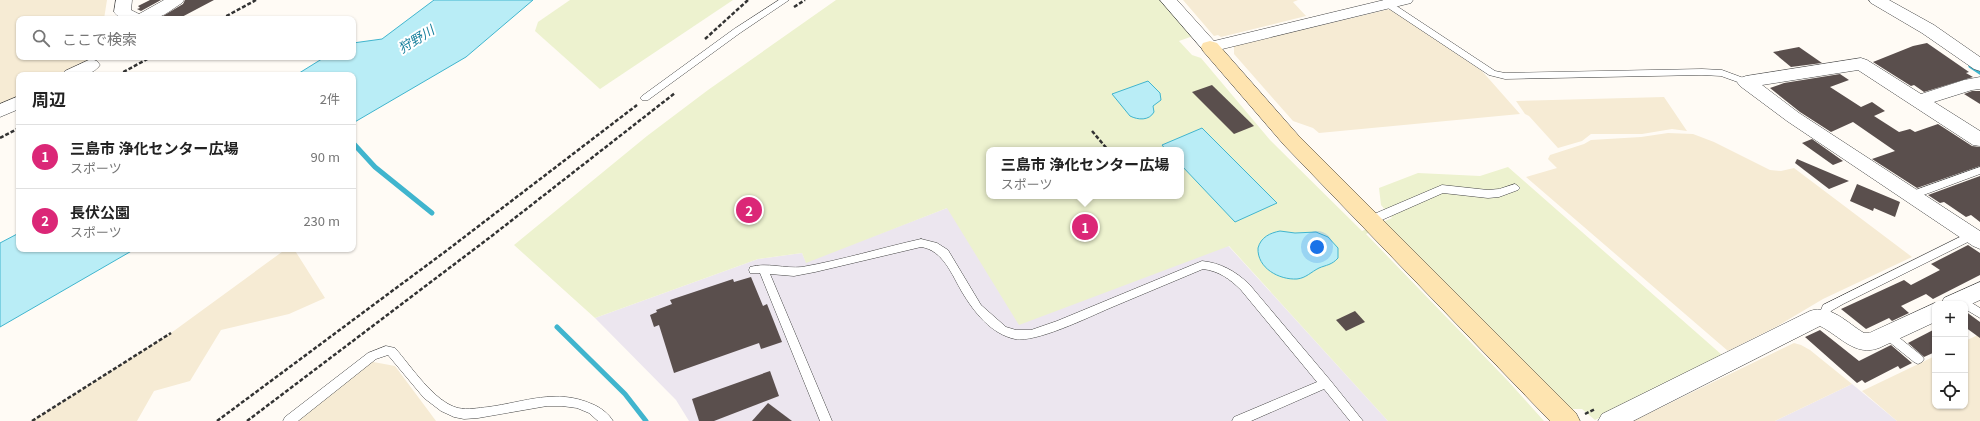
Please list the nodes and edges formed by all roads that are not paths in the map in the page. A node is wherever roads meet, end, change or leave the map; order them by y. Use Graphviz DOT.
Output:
graph roads {
  1 [pos="124,0"];
  2 [pos="176,0"];
  3 [pos="785,0"];
  4 [pos="1168,0"];
  5 [pos="1404,0"];
  6 [pos="1877,0"];
  7 [pos="1387,2"];
  8 [pos="131,16"];
  9 [pos="147,16"];
  10 [pos="1210,47"];
  11 [pos="91,65"];
  12 [pos="1980,65"];
  13 [pos="77,72"];
  14 [pos="1746,82"];
  15 [pos="1980,83"];
  16 [pos="645,98"];
  17 [pos="1920,101"];
  18 [pos="16,103"];
  19 [pos="0,111"];
  20 [pos="1980,140"];
  21 [pos="1980,170"];
  22 [pos="1515,188"];
  23 [pos="1910,196"];
  24 [pos="1371,220"];
  25 [pos="1975,238"];
  26 [pos="1980,290"];
  27 [pos="1958,301"];
  28 [pos="1968,308"];
  29 [pos="1932,313"];
  30 [pos="1980,314"];
  31 [pos="1823,318"];
  32 [pos="1887,334"];
  33 [pos="1918,359"];
  34 [pos="1326,383"];
  35 [pos="1604,414"];
  36 [pos="1574,419"];
  37 [pos="289,421"];
  38 [pos="607,421"];
  39 [pos="826,421"];
  40 [pos="1238,421"];
  41 [pos="1357,421"];
  1 -- 8 [label="street"];
  2 -- 9 [label="street"];
  3 -- 16 [label="lane"];
  4 -- 10 [label="street"];
  5 -- 7 [label="street"];
  6 -- 12 [label="street"];
  7 -- 10 [label="street"];
  7 -- 14 [label="lane"];
  10 -- 24 [label="street"];
  11 -- 13 [label="street"];
  14 -- 17 [label="street"];
  14 -- 23 [label="street"];
  15 -- 17 [label="street"];
  17 -- 20 [label="street"];
  18 -- 19 [label="street"];
  21 -- 23 [label="lane"];
  22 -- 24 [label="lane"];
  23 -- 25 [label="street"];
  24 -- 36 [label="street"];
  25 -- 31 [label="lane"];
  26 -- 27 [label="street"];
  28 -- 30 [label="lane"];
  29 -- 32 [label="street"];
  31 -- 32 [label="street"];
  31 -- 35 [label="street"];
  32 -- 33 [label="lane"];
  34 -- 39 [label="lane"];
  34 -- 40 [label="lane"];
  34 -- 41 [label="lane"];
  37 -- 38 [label="lane"];
}
